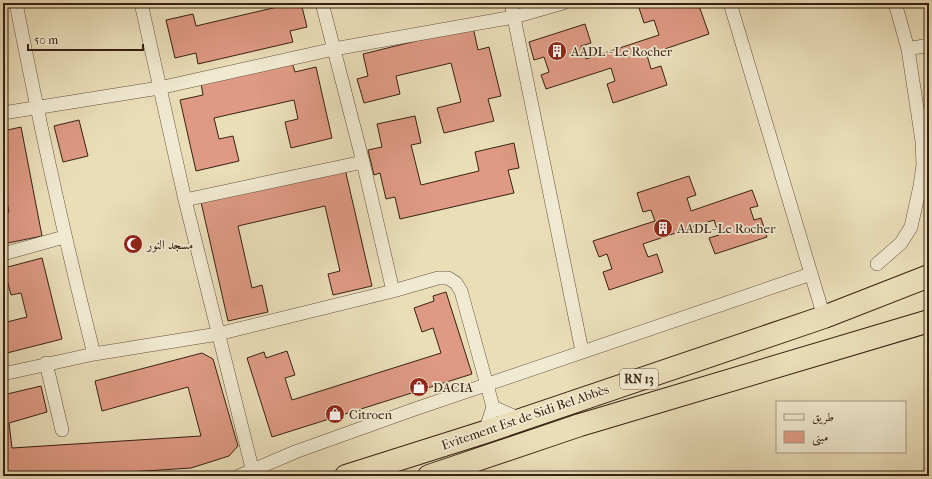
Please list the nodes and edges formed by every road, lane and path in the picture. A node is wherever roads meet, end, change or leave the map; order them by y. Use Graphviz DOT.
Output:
graph roads {
  1 [pos="16,3"];
  2 [pos="140,3"];
  3 [pos="322,3"];
  4 [pos="511,3"];
  5 [pos="563,3"];
  6 [pos="730,3"];
  7 [pos="895,3"];
  8 [pos="514,17"];
  9 [pos="929,45"];
  10 [pos="334,49"];
  11 [pos="908,49"];
  12 [pos="159,88"];
  13 [pos="36,106"];
  14 [pos="3,113"];
  15 [pos="363,162"];
  16 [pos="185,200"];
  17 [pos="64,237"];
  18 [pos="3,254"];
  19 [pos="877,264"];
  20 [pos="811,274"];
  21 [pos="929,276"];
  22 [pos="393,291"];
  23 [pos="824,317"];
  24 [pos="929,321"];
  25 [pos="218,334"];
  26 [pos="582,351"];
  27 [pos="94,354"];
  28 [pos="46,363"];
  29 [pos="3,374"];
  30 [pos="486,384"];
  31 [pos="493,407"];
  32 [pos="520,419"];
  33 [pos="62,430"];
  34 [pos="485,432"];
  35 [pos="253,473"];
  36 [pos="239,476"];
  37 [pos="346,476"];
  38 [pos="429,476"];
  1 -- 13 [label="street"];
  2 -- 12 [label="street"];
  3 -- 10 [label="street"];
  4 -- 8 [label="street"];
  5 -- 8 [label="street"];
  6 -- 20 [label="street"];
  7 -- 11 [label="street"];
  8 -- 10 [label="street"];
  8 -- 26 [label="street"];
  9 -- 11 [label="street"];
  10 -- 12 [label="street"];
  10 -- 15 [label="street"];
  11 -- 19 [label="street"];
  12 -- 13 [label="street"];
  12 -- 16 [label="street"];
  13 -- 14 [label="street"];
  13 -- 17 [label="street"];
  15 -- 16 [label="street"];
  15 -- 22 [label="street"];
  16 -- 25 [label="street"];
  17 -- 18 [label="street"];
  17 -- 27 [label="street"];
  20 -- 23 [label="street"];
  20 -- 26 [label="street"];
  21 -- 23 [label="highway, Evitement Est de Sidi Bel Abbès / RN 13"];
  22 -- 25 [label="street"];
  22 -- 30 [label="street"];
  23 -- 32 [label="highway, Evitement Est de Sidi Bel Abbès / RN 13"];
  24 -- 38 [label="highway, Evitement Est de Sidi Bel Abbès / RN 13"];
  25 -- 27 [label="street"];
  25 -- 35 [label="street"];
  26 -- 30 [label="street"];
  27 -- 28 [label="street"];
  28 -- 29 [label="street"];
  28 -- 33 [label="street"];
  30 -- 31 [label="street"];
  30 -- 35 [label="street"];
  31 -- 32 [label="street"];
  31 -- 34 [label="street"];
  32 -- 34 [label="highway, Evitement Est de Sidi Bel Abbès / RN 13"];
  34 -- 37 [label="highway, Evitement Est de Sidi Bel Abbès / RN 13"];
  35 -- 36 [label="street"];
}
